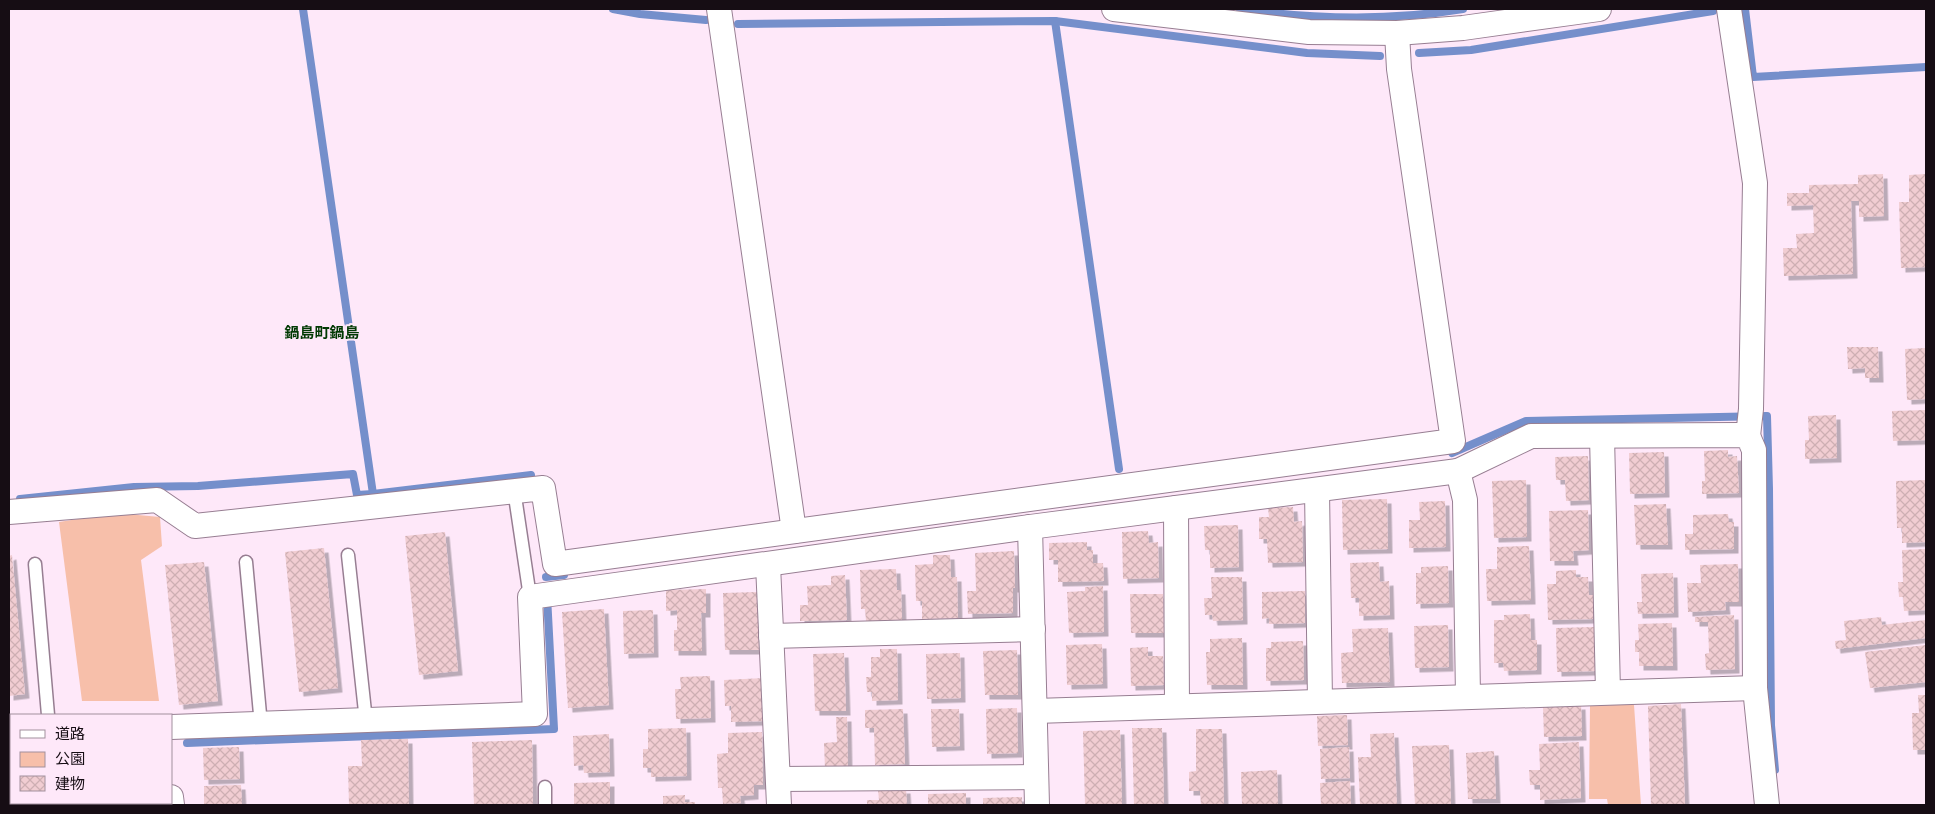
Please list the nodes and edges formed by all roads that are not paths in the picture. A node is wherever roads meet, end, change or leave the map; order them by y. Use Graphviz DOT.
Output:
graph roads {
  1 [pos="719,9"];
  2 [pos="1114,9"];
  3 [pos="1599,9"];
  4 [pos="1729,9"];
  5 [pos="1397,33"];
  6 [pos="1602,436"];
  7 [pos="1748,436"];
  8 [pos="1458,471"];
  9 [pos="1317,490"];
  10 [pos="516,504"];
  11 [pos="1176,508"];
  12 [pos="9,512"];
  13 [pos="1030,527"];
  14 [pos="794,531"];
  15 [pos="348,555"];
  16 [pos="246,562"];
  17 [pos="35,564"];
  18 [pos="768,565"];
  19 [pos="543,595"];
  20 [pos="1033,629"];
  21 [pos="771,636"];
  22 [pos="1755,688"];
  23 [pos="1608,692"];
  24 [pos="1468,697"];
  25 [pos="1320,701"];
  26 [pos="1177,706"];
  27 [pos="1035,710"];
  28 [pos="48,714"];
  29 [pos="366,721"];
  30 [pos="261,725"];
  31 [pos="172,727"];
  32 [pos="1036,777"];
  33 [pos="778,780"];
  34 [pos="545,787"];
  35 [pos="545,805"];
  36 [pos="779,805"];
  37 [pos="1037,805"];
  38 [pos="1767,805"];
  1 -- 14 [label="street"];
  2 -- 5 [label="street"];
  3 -- 5 [label="street"];
  4 -- 7 [label="street"];
  5 -- 14 [label="street"];
  6 -- 7 [label="street"];
  6 -- 8 [label="street"];
  6 -- 23 [label="street"];
  7 -- 22 [label="street"];
  8 -- 9 [label="street"];
  8 -- 24 [label="street"];
  9 -- 11 [label="street"];
  9 -- 25 [label="street"];
  10 -- 19 [label="lane"];
  11 -- 13 [label="street"];
  11 -- 26 [label="street"];
  12 -- 14 [label="street"];
  13 -- 18 [label="street"];
  13 -- 20 [label="street"];
  15 -- 29 [label="lane"];
  16 -- 30 [label="lane"];
  17 -- 28 [label="lane"];
  18 -- 19 [label="street"];
  18 -- 21 [label="street"];
  19 -- 29 [label="street"];
  20 -- 21 [label="street"];
  20 -- 27 [label="street"];
  21 -- 33 [label="street"];
  22 -- 23 [label="street"];
  22 -- 38 [label="street"];
  23 -- 24 [label="street"];
  24 -- 25 [label="street"];
  25 -- 26 [label="street"];
  26 -- 27 [label="street"];
  27 -- 32 [label="street"];
  29 -- 30 [label="street"];
  30 -- 31 [label="street"];
  32 -- 33 [label="street"];
  32 -- 37 [label="street"];
  33 -- 36 [label="street"];
  34 -- 35 [label="lane"];
}
